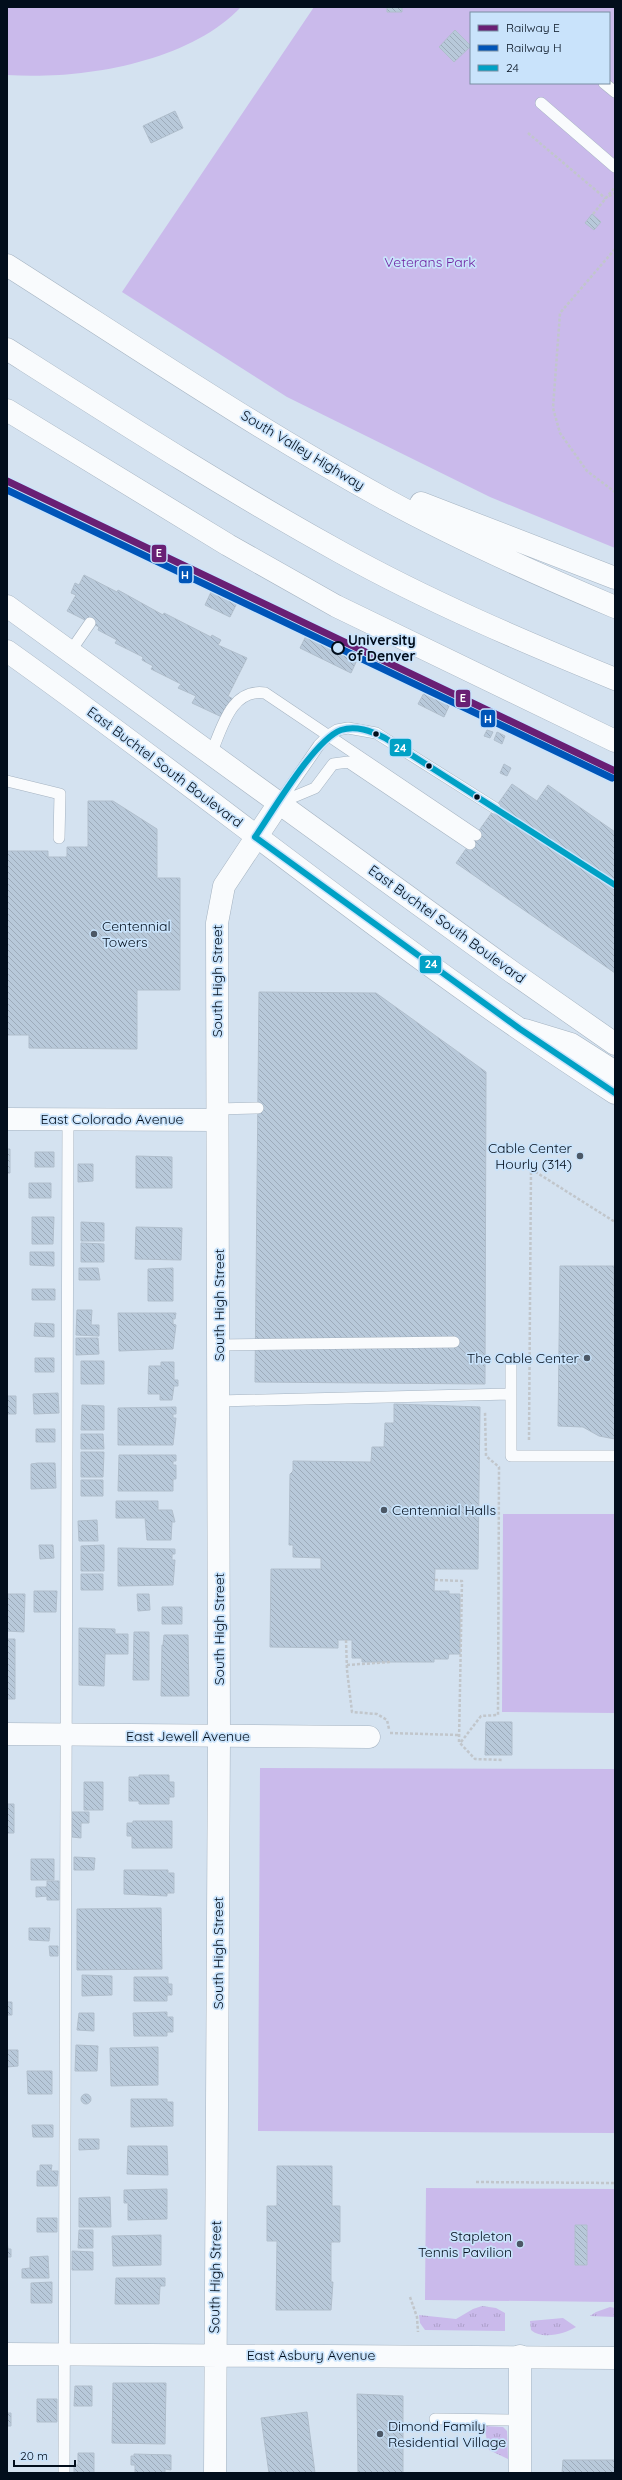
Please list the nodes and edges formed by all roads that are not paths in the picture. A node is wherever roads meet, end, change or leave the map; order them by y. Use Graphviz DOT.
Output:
graph roads {
  1 [pos="605,84"];
  2 [pos="615,92"];
  3 [pos="541,103"];
  4 [pos="615,167"];
  5 [pos="7,265"];
  6 [pos="7,349"];
  7 [pos="7,410"];
  8 [pos="286,441"];
  9 [pos="615,578"];
  10 [pos="7,606"];
  11 [pos="615,607"];
  12 [pos="90,623"];
  13 [pos="7,651"];
  14 [pos="70,652"];
  15 [pos="471,672"];
  16 [pos="615,679"];
  17 [pos="615,730"];
  18 [pos="329,735"];
  19 [pos="615,741"];
  20 [pos="211,754"];
  21 [pos="7,781"];
  22 [pos="279,803"];
  23 [pos="495,808"];
  24 [pos="255,837"];
  25 [pos="60,838"];
  26 [pos="520,1029"];
  27 [pos="615,1044"];
  28 [pos="615,1072"];
  29 [pos="615,1093"];
  30 [pos="258,1108"];
  31 [pos="217,1114"];
  32 [pos="7,1119"];
  33 [pos="68,1119"];
  34 [pos="454,1342"];
  35 [pos="219,1345"];
  36 [pos="511,1360"];
  37 [pos="511,1394"];
  38 [pos="220,1401"];
  39 [pos="615,1456"];
  40 [pos="7,1734"];
  41 [pos="66,1735"];
  42 [pos="379,1735"];
  43 [pos="220,1736"];
  44 [pos="7,2354"];
  45 [pos="214,2354"];
  46 [pos="64,2355"];
  47 [pos="520,2356"];
  48 [pos="615,2358"];
  49 [pos="434,2419"];
  50 [pos="520,2420"];
  51 [pos="64,2473"];
  52 [pos="215,2473"];
  53 [pos="520,2473"];
  1 -- 2 [label="lane"];
  3 -- 4 [label="lane"];
  5 -- 8 [label="main road, South Valley Highway"];
  6 -- 16 [label="main road"];
  7 -- 15 [label="main road"];
  8 -- 9 [label="main road"];
  8 -- 11 [label="main road, South Valley Highway"];
  10 -- 14 [label="main road, East Buchtel South Boulevard"];
  12 -- 14 [label="lane"];
  13 -- 24 [label="main road, East Buchtel South Boulevard"];
  14 -- 20 [label="main road, East Buchtel South Boulevard"];
  15 -- 17 [label="main road"];
  15 -- 19 [label="main road"];
  18 -- 20 [label="lane"];
  18 -- 22 [label="lane"];
  18 -- 22 [label="lane"];
  18 -- 23 [label="lane"];
  20 -- 22 [label="main road, East Buchtel South Boulevard"];
  21 -- 25 [label="lane"];
  22 -- 24 [label="main road, South High Street"];
  22 -- 27 [label="main road, East Buchtel South Boulevard"];
  24 -- 26 [label="main road, East Buchtel South Boulevard"];
  24 -- 31 [label="main road, South High Street"];
  26 -- 28 [label="main road"];
  26 -- 29 [label="main road, East Buchtel South Boulevard"];
  30 -- 31 [label="lane"];
  31 -- 33 [label="main road, East Colorado Avenue"];
  31 -- 35 [label="main road, South High Street"];
  32 -- 33 [label="main road, East Colorado Avenue"];
  33 -- 41 [label="lane"];
  34 -- 35 [label="lane"];
  35 -- 38 [label="main road, South High Street"];
  36 -- 37 [label="lane"];
  37 -- 38 [label="lane"];
  37 -- 39 [label="lane"];
  38 -- 43 [label="main road, South High Street"];
  40 -- 41 [label="main road, East Jewell Avenue"];
  41 -- 43 [label="main road, East Jewell Avenue"];
  41 -- 46 [label="lane"];
  42 -- 43 [label="main road, East Jewell Avenue"];
  43 -- 45 [label="main road, South High Street"];
  44 -- 46 [label="main road, East Asbury Avenue"];
  45 -- 46 [label="main road, East Asbury Avenue"];
  45 -- 47 [label="main road, East Asbury Avenue"];
  45 -- 52 [label="main road, South High Street"];
  46 -- 51 [label="lane"];
  47 -- 48 [label="main road, East Asbury Avenue"];
  47 -- 50 [label="main road"];
  49 -- 50 [label="lane"];
  50 -- 53 [label="main road"];
}
